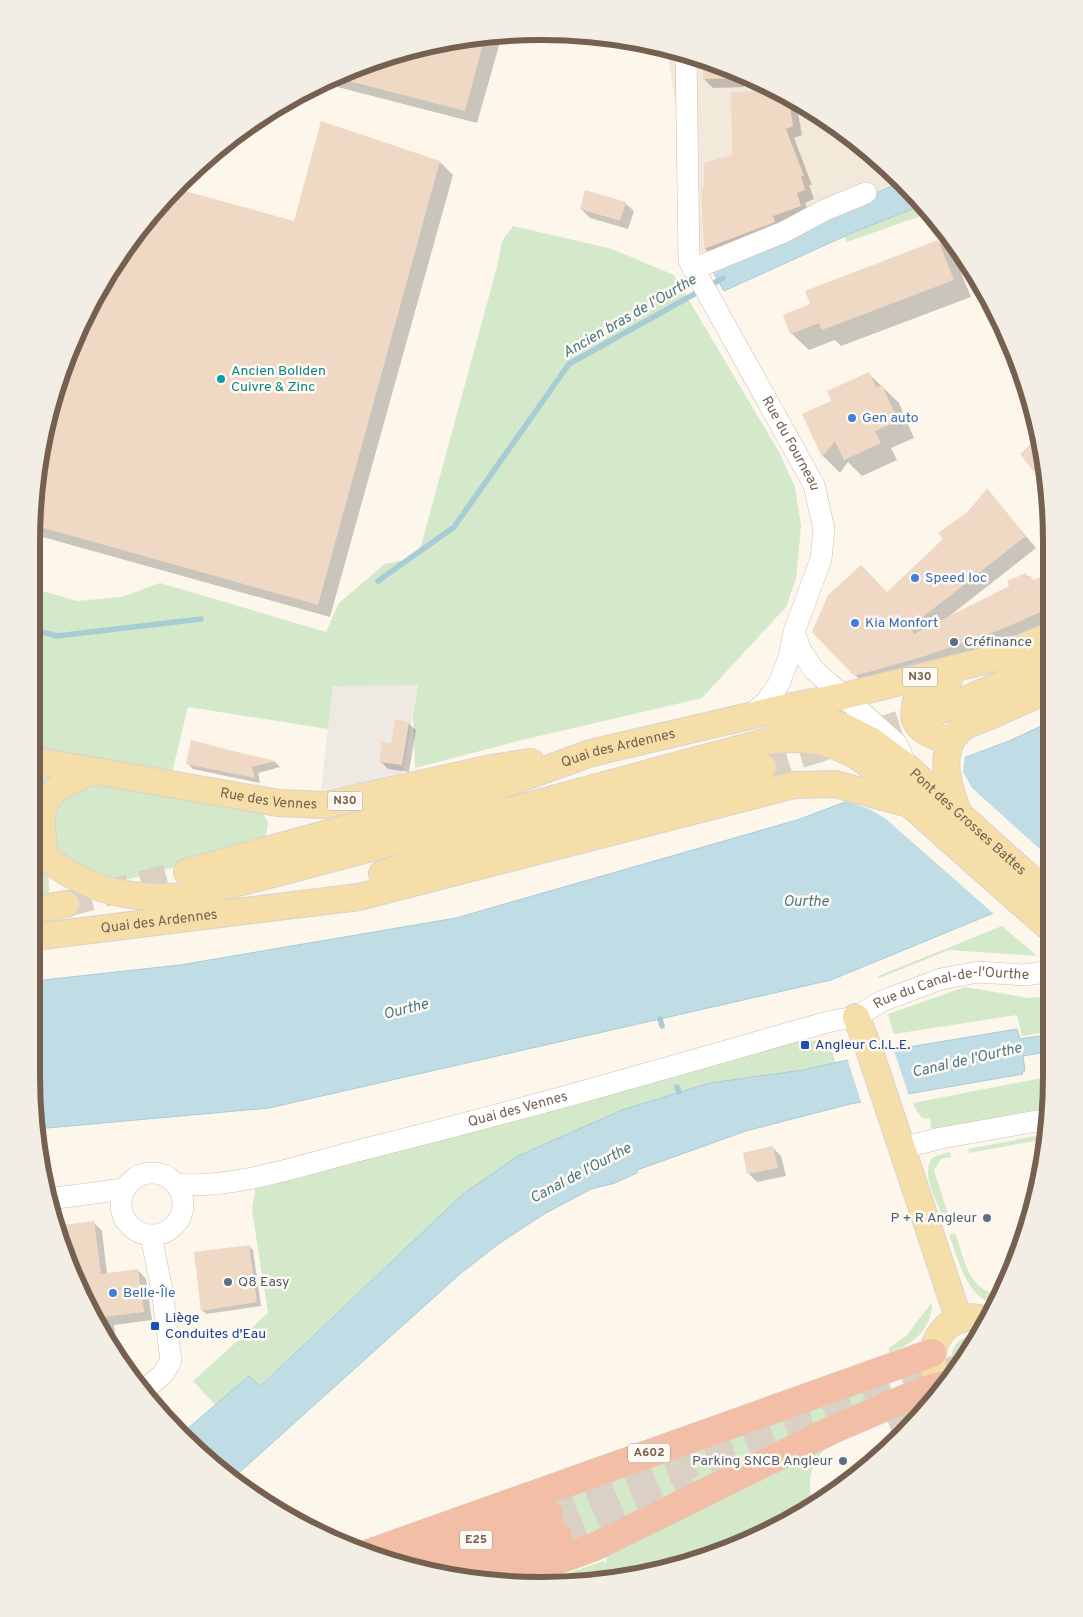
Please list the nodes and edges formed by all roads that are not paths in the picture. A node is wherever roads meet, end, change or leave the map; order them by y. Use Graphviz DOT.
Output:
graph roads {
  1 [pos="686,62"];
  2 [pos="866,193"];
  3 [pos="695,273"];
  4 [pos="794,632"];
  5 [pos="1043,639"];
  6 [pos="996,658"];
  7 [pos="1043,667"];
  8 [pos="1043,692"];
  9 [pos="844,696"];
  10 [pos="938,711"];
  11 [pos="748,717"];
  12 [pos="951,741"];
  13 [pos="592,753"];
  14 [pos="40,761"];
  15 [pos="763,766"];
  16 [pos="907,767"];
  17 [pos="97,771"];
  18 [pos="794,785"];
  19 [pos="910,804"];
  20 [pos="958,813"];
  21 [pos="507,834"];
  22 [pos="40,853"];
  23 [pos="187,884"];
  24 [pos="1043,890"];
  25 [pos="66,904"];
  26 [pos="283,905"];
  27 [pos="40,909"];
  28 [pos="1043,922"];
  29 [pos="40,936"];
  30 [pos="1043,972"];
  31 [pos="856,1017"];
  32 [pos="1041,1119"];
  33 [pos="898,1137"];
  34 [pos="176,1184"];
  35 [pos="124,1189"];
  36 [pos="55,1198"];
  37 [pos="151,1235"];
  38 [pos="959,1320"];
  39 [pos="979,1320"];
  40 [pos="932,1353"];
  41 [pos="940,1379"];
  42 [pos="148,1387"];
  43 [pos="933,1388"];
  44 [pos="379,1550"];
  45 [pos="419,1562"];
  46 [pos="459,1570"];
  47 [pos="515,1576"];
  1 -- 3 [label="street, Rue du Fourneau"];
  2 -- 3 [label="street"];
  3 -- 4 [label="street, Rue du Fourneau"];
  4 -- 9 [label="street"];
  4 -- 11 [label="street, Rue du Fourneau"];
  5 -- 6 [label="main road, Quai des Ardennes / N30"];
  6 -- 9 [label="main road, Quai des Ardennes / N30"];
  6 -- 12 [label="main road"];
  7 -- 10 [label="main road"];
  8 -- 12 [label="main road"];
  9 -- 11 [label="main road, Quai des Ardennes / N30"];
  9 -- 16 [label="street"];
  11 -- 13 [label="main road, Quai des Ardennes"];
  11 -- 16 [label="main road, Pont des Grosses Battes"];
  12 -- 20 [label="main road"];
  13 -- 17 [label="main road, Rue des Vennes / N30"];
  13 -- 23 [label="main road, Quai des Ardennes"];
  14 -- 17 [label="main road, Rue des Vennes / N30"];
  15 -- 21 [label="main road, Quai des Ardennes"];
  16 -- 20 [label="main road, Pont des Grosses Battes"];
  17 -- 22 [label="main road"];
  18 -- 19 [label="main road, Pont des Grosses Battes"];
  18 -- 26 [label="main road, Quai des Ardennes"];
  19 -- 23 [label="main road, Pont des Grosses Battes"];
  19 -- 28 [label="main road, Pont des Grosses Battes"];
  20 -- 24 [label="main road, Pont des Grosses Battes"];
  21 -- 23 [label="main road"];
  21 -- 26 [label="main road, Quai des Ardennes"];
  22 -- 23 [label="main road"];
  25 -- 27 [label="main road"];
  26 -- 29 [label="main road, Quai des Ardennes"];
  30 -- 31 [label="street, Rue du Canal-de-l'Ourthe"];
  31 -- 33 [label="main road"];
  31 -- 34 [label="street, Quai des Vennes"];
  32 -- 33 [label="street"];
  33 -- 38 [label="main road"];
  34 -- 35 [label="street"];
  34 -- 37 [label="street"];
  35 -- 36 [label="street"];
  35 -- 37 [label="street"];
  37 -- 42 [label="street"];
  38 -- 39 [label="main road"];
  38 -- 40 [label="main road"];
  40 -- 41 [label="main road"];
  40 -- 44 [label="highway, A602"];
  43 -- 47 [label="highway"];
  45 -- 46 [label="highway, E25"];
}
